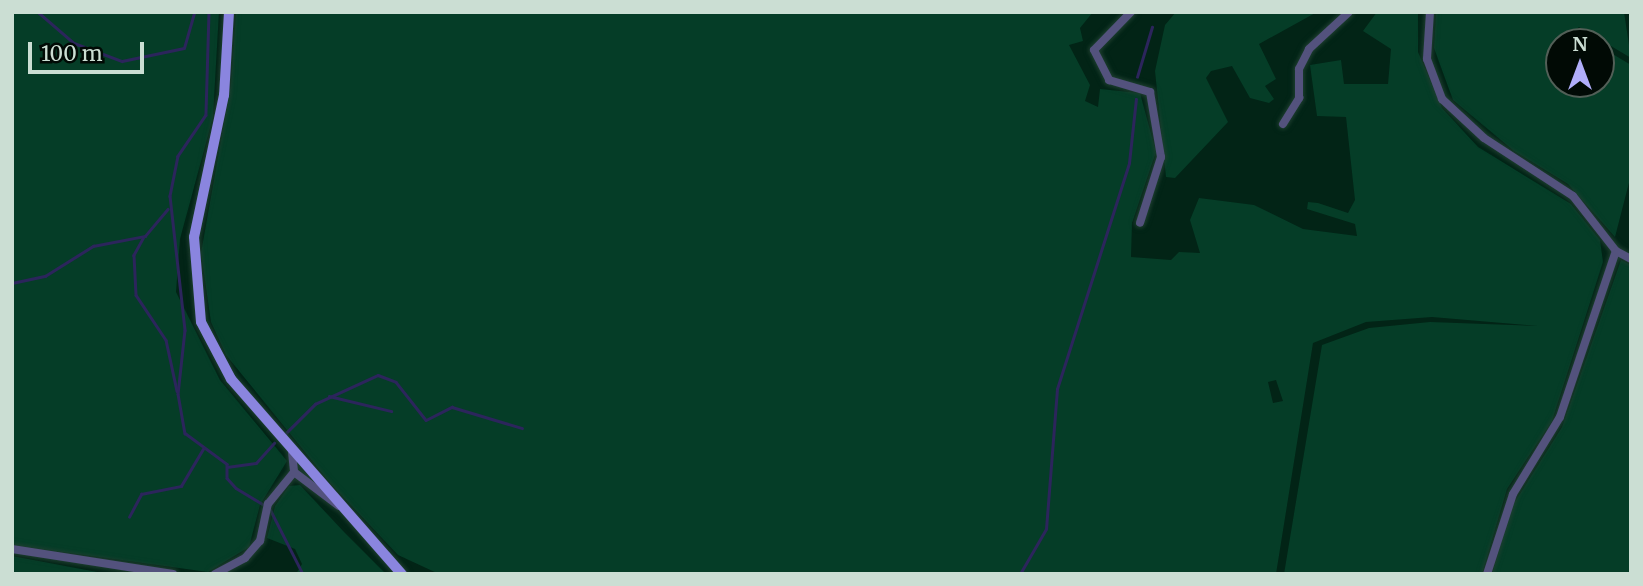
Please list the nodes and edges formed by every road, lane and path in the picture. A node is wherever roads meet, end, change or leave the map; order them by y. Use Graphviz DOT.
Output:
graph roads {
  1 [pos="229,12"];
  2 [pos="1131,12"];
  3 [pos="1349,12"];
  4 [pos="1430,12"];
  5 [pos="1283,124"];
  6 [pos="1140,223"];
  7 [pos="1616,251"];
  8 [pos="1631,259"];
  9 [pos="292,452"];
  10 [pos="295,472"];
  11 [pos="339,506"];
  12 [pos="12,549"];
  13 [pos="173,574"];
  14 [pos="215,574"];
  15 [pos="402,574"];
  16 [pos="1488,574"];
  1 -- 9 [label="main road"];
  2 -- 6 [label="street"];
  3 -- 5 [label="street"];
  4 -- 7 [label="street"];
  7 -- 8 [label="street"];
  7 -- 16 [label="street"];
  9 -- 10 [label="street"];
  9 -- 11 [label="main road"];
  10 -- 11 [label="street"];
  10 -- 14 [label="street"];
  11 -- 15 [label="main road"];
  12 -- 13 [label="street"];
}
